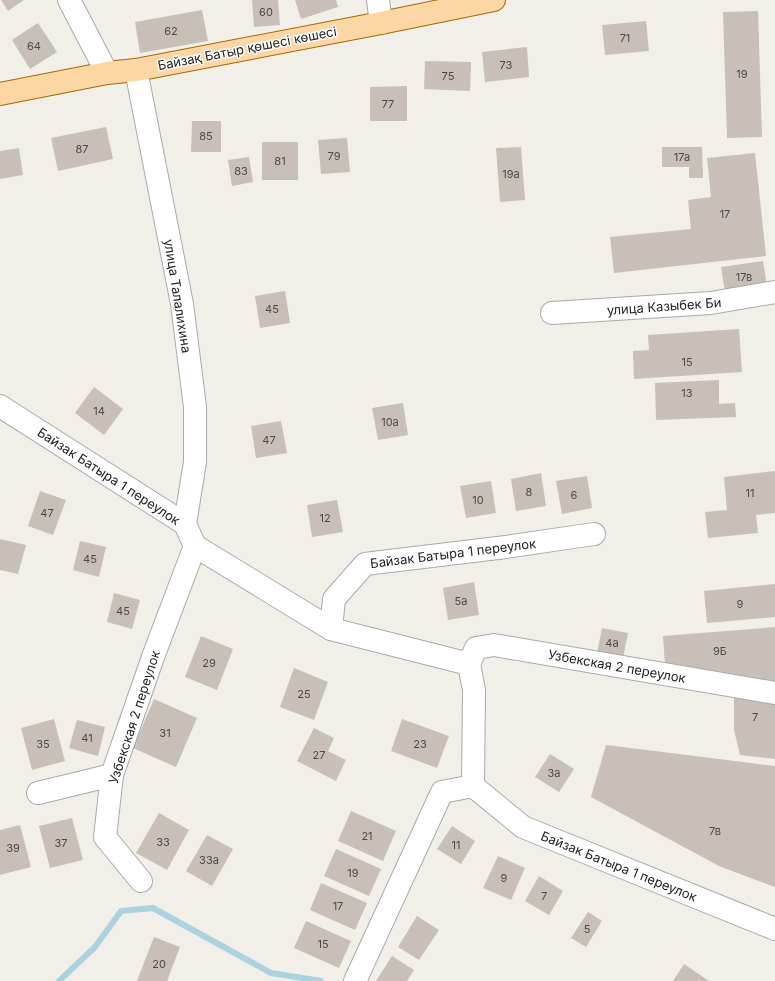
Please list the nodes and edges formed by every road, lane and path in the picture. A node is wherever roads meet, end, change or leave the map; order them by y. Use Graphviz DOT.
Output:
graph roads {
  1 [pos="69,0"];
  2 [pos="378,0"];
  3 [pos="494,0"];
  4 [pos="381,23"];
  5 [pos="136,70"];
  6 [pos="107,73"];
  7 [pos="0,94"];
  8 [pos="775,292"];
  9 [pos="552,313"];
  10 [pos="0,406"];
  11 [pos="185,524"];
  12 [pos="594,534"];
  13 [pos="195,546"];
  14 [pos="331,629"];
  15 [pos="469,664"];
  16 [pos="775,693"];
  17 [pos="112,775"];
  18 [pos="473,786"];
  19 [pos="38,792"];
  20 [pos="140,881"];
  21 [pos="775,929"];
  22 [pos="355,981"];
  1 -- 6 [label="street"];
  2 -- 4 [label="street"];
  3 -- 4 [label="main road, Байзақ Батыр қөшесі көшесі"];
  4 -- 5 [label="main road, Байзақ Батыр қөшесі көшесі"];
  5 -- 6 [label="main road, Байзақ Батыр қөшесі көшесі"];
  5 -- 11 [label="street, улица Талалихина"];
  6 -- 7 [label="main road, Байзақ Батыр қөшесі көшесі"];
  8 -- 9 [label="street, улица Казыбек Би"];
  10 -- 11 [label="street, Байзак Батыра 1 переулок"];
  11 -- 13 [label="street, Байзак Батыра 1 переулок"];
  12 -- 14 [label="street, Байзак Батыра 1 переулок"];
  13 -- 14 [label="street"];
  13 -- 17 [label="street, Узбекская 2 переулок"];
  14 -- 15 [label="street"];
  15 -- 16 [label="street, Узбекская 2 переулок"];
  15 -- 18 [label="street"];
  17 -- 19 [label="street"];
  17 -- 20 [label="street, Узбекская 2 переулок"];
  18 -- 21 [label="street, Байзак Батыра 1 переулок"];
  18 -- 22 [label="street"];
}
